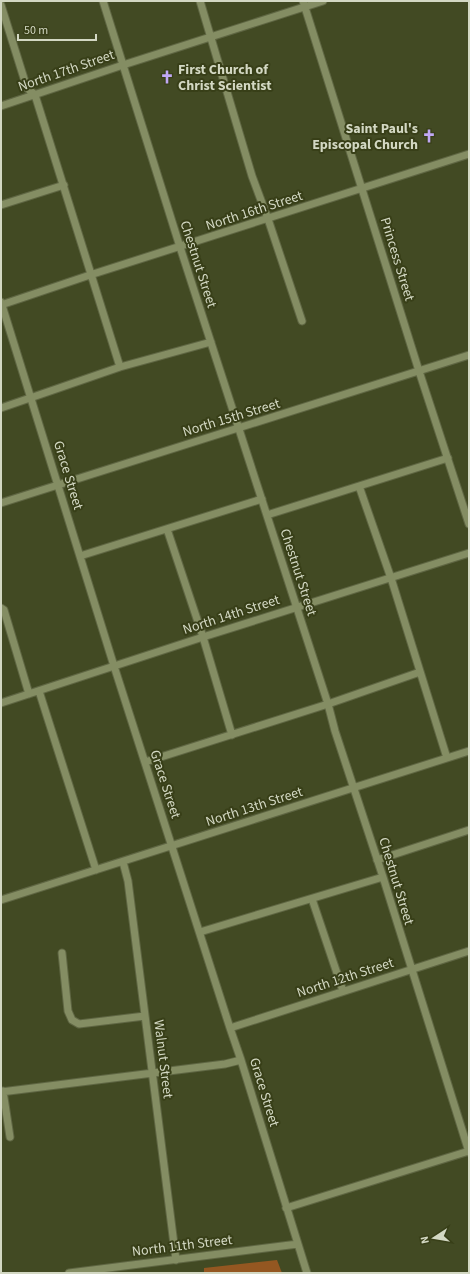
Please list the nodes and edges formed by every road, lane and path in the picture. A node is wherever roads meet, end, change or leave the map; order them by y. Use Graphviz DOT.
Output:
graph roads {
  1 [pos="103,1"];
  2 [pos="200,1"];
  3 [pos="323,1"];
  4 [pos="304,4"];
  5 [pos="1,5"];
  6 [pos="210,36"];
  7 [pos="123,65"];
  8 [pos="35,95"];
  9 [pos="1,106"];
  10 [pos="469,154"];
  11 [pos="64,185"];
  12 [pos="362,188"];
  13 [pos="1,205"];
  14 [pos="268,219"];
  15 [pos="180,247"];
  16 [pos="90,275"];
  17 [pos="1,304"];
  18 [pos="302,321"];
  19 [pos="211,342"];
  20 [pos="469,355"];
  21 [pos="120,367"];
  22 [pos="419,371"];
  23 [pos="31,397"];
  24 [pos="1,408"];
  25 [pos="238,428"];
  26 [pos="448,458"];
  27 [pos="58,484"];
  28 [pos="359,486"];
  29 [pos="262,499"];
  30 [pos="1,503"];
  31 [pos="267,515"];
  32 [pos="469,524"];
  33 [pos="167,529"];
  34 [pos="469,553"];
  35 [pos="80,556"];
  36 [pos="391,578"];
  37 [pos="297,607"];
  38 [pos="1,608"];
  39 [pos="202,637"];
  40 [pos="114,666"];
  41 [pos="420,672"];
  42 [pos="38,691"];
  43 [pos="29,694"];
  44 [pos="1,703"];
  45 [pos="328,704"];
  46 [pos="232,735"];
  47 [pos="469,751"];
  48 [pos="447,758"];
  49 [pos="145,762"];
  50 [pos="354,788"];
  51 [pos="469,830"];
  52 [pos="172,846"];
  53 [pos="377,860"];
  54 [pos="123,862"];
  55 [pos="96,870"];
  56 [pos="383,877"];
  57 [pos="312,899"];
  58 [pos="1,900"];
  59 [pos="200,932"];
  60 [pos="469,951"];
  61 [pos="62,953"];
  62 [pos="411,969"];
  63 [pos="343,991"];
  64 [pos="145,1016"];
  65 [pos="230,1028"];
  66 [pos="241,1060"];
  67 [pos="152,1073"];
  68 [pos="2,1092"];
  69 [pos="10,1137"];
  70 [pos="469,1151"];
  71 [pos="286,1208"];
  72 [pos="298,1244"];
  73 [pos="176,1260"];
  74 [pos="69,1273"];
  75 [pos="307,1273"];
  1 -- 7 [label="street, Chestnut Street"];
  2 -- 6 [label="street"];
  3 -- 4 [label="street, North 17th Street"];
  4 -- 6 [label="street, North 17th Street"];
  4 -- 12 [label="street, Princess Street"];
  5 -- 8 [label="street"];
  6 -- 7 [label="street, North 17th Street"];
  6 -- 14 [label="street"];
  7 -- 8 [label="street, North 17th Street"];
  7 -- 15 [label="street, Chestnut Street"];
  8 -- 9 [label="street, North 17th Street"];
  8 -- 11 [label="street"];
  10 -- 12 [label="street, North 16th Street"];
  11 -- 13 [label="street"];
  11 -- 16 [label="street"];
  12 -- 14 [label="street, North 16th Street"];
  12 -- 22 [label="street, Princess Street"];
  14 -- 15 [label="street, North 16th Street"];
  14 -- 18 [label="street"];
  15 -- 16 [label="street, North 16th Street"];
  15 -- 19 [label="street, Chestnut Street"];
  16 -- 17 [label="street, North 16th Street"];
  16 -- 21 [label="street"];
  17 -- 23 [label="street, Grace Street"];
  19 -- 21 [label="street"];
  19 -- 25 [label="street, Chestnut Street"];
  20 -- 22 [label="street, North 15th Street"];
  21 -- 23 [label="street"];
  22 -- 25 [label="street, North 15th Street"];
  22 -- 26 [label="street, Princess Street"];
  23 -- 24 [label="street"];
  23 -- 27 [label="street, Grace Street"];
  25 -- 27 [label="street, North 15th Street"];
  25 -- 29 [label="street, Chestnut Street"];
  26 -- 28 [label="street"];
  26 -- 32 [label="street, Princess Street"];
  27 -- 30 [label="street, North 15th Street"];
  27 -- 35 [label="street, Grace Street"];
  28 -- 31 [label="street"];
  28 -- 36 [label="street"];
  29 -- 31 [label="street, Chestnut Street"];
  29 -- 33 [label="street"];
  31 -- 37 [label="street, Chestnut Street"];
  33 -- 35 [label="street"];
  33 -- 39 [label="street"];
  34 -- 36 [label="street, North 14th Street"];
  35 -- 40 [label="street, Grace Street"];
  36 -- 37 [label="street, North 14th Street"];
  36 -- 41 [label="street"];
  37 -- 39 [label="street, North 14th Street"];
  37 -- 45 [label="street, Chestnut Street"];
  38 -- 43 [label="street"];
  39 -- 40 [label="street, North 14th Street"];
  39 -- 46 [label="street"];
  40 -- 42 [label="street, North 14th Street"];
  40 -- 49 [label="street, Grace Street"];
  41 -- 45 [label="street"];
  41 -- 48 [label="street"];
  42 -- 43 [label="street, North 14th Street"];
  42 -- 55 [label="street"];
  43 -- 44 [label="street, North 14th Street"];
  45 -- 46 [label="street"];
  45 -- 50 [label="street, Chestnut Street"];
  46 -- 49 [label="street"];
  47 -- 48 [label="street, North 13th Street"];
  48 -- 50 [label="street, North 13th Street"];
  49 -- 52 [label="street, Grace Street"];
  50 -- 52 [label="street, North 13th Street"];
  50 -- 53 [label="street, Chestnut Street"];
  51 -- 53 [label="street"];
  52 -- 54 [label="street, North 13th Street"];
  52 -- 59 [label="street, Grace Street"];
  53 -- 56 [label="street, Chestnut Street"];
  54 -- 55 [label="street, North 13th Street"];
  54 -- 64 [label="street, Walnut Street"];
  55 -- 58 [label="street, North 13th Street"];
  56 -- 57 [label="street"];
  56 -- 62 [label="street, Chestnut Street"];
  57 -- 59 [label="street"];
  57 -- 63 [label="street"];
  59 -- 65 [label="street, Grace Street"];
  60 -- 62 [label="street, North 12th Street"];
  61 -- 64 [label="street"];
  62 -- 63 [label="street, North 12th Street"];
  62 -- 70 [label="street, Chestnut Street"];
  63 -- 65 [label="street, North 12th Street"];
  64 -- 67 [label="street, Walnut Street"];
  65 -- 66 [label="street, Grace Street"];
  66 -- 67 [label="street"];
  66 -- 71 [label="street, Grace Street"];
  67 -- 68 [label="street"];
  67 -- 73 [label="street, Walnut Street"];
  68 -- 69 [label="street"];
  70 -- 71 [label="street"];
  71 -- 72 [label="street, Grace Street"];
  72 -- 73 [label="street, North 11th Street"];
  72 -- 75 [label="street, Grace Street"];
  73 -- 74 [label="street, North 11th Street"];
}
